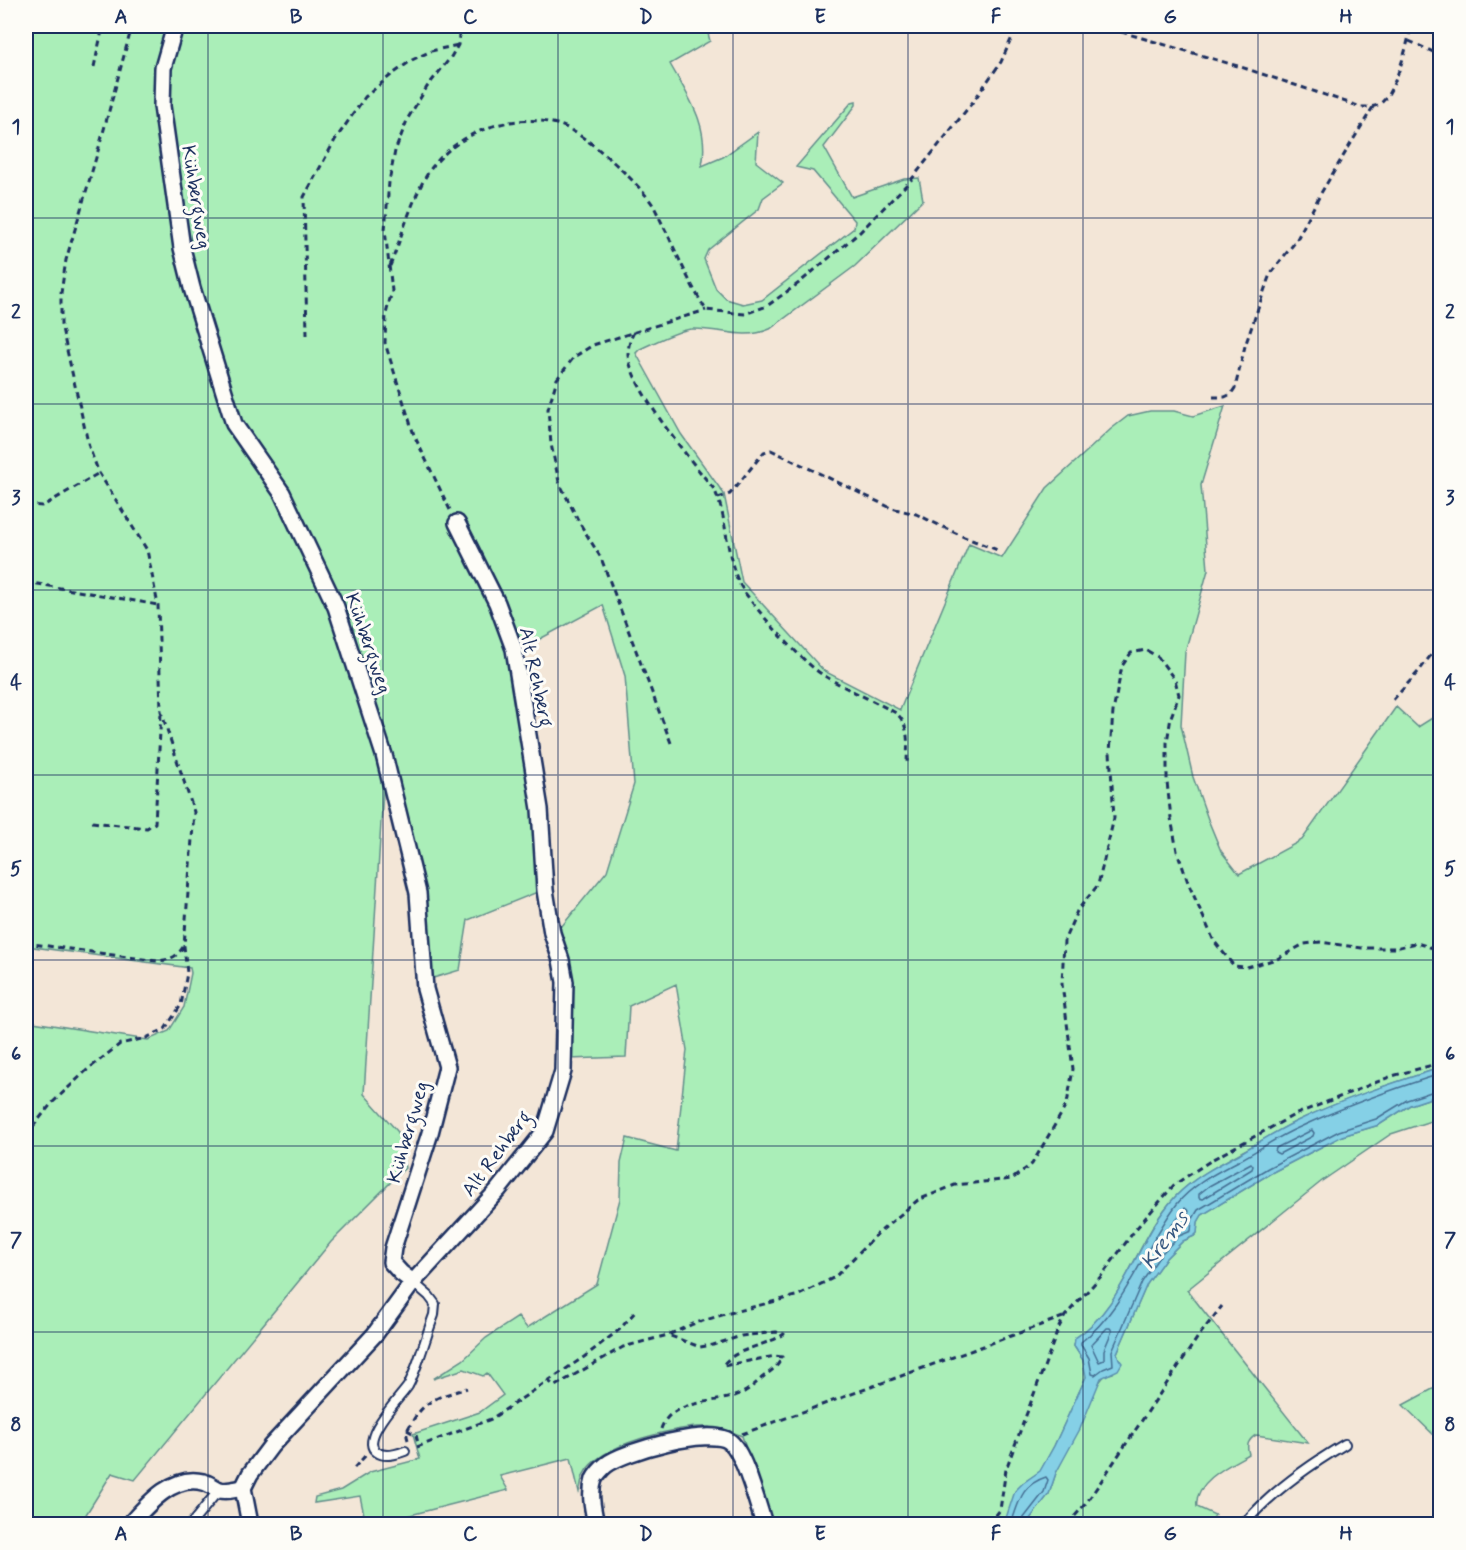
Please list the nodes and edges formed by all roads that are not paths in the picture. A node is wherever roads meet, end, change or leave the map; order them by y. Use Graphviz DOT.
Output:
graph roads {
  1 [pos="175,26"];
  2 [pos="457,523"];
  3 [pos="413,1282"];
  4 [pos="1345,1444"];
  5 [pos="407,1448"];
  6 [pos="243,1488"];
  7 [pos="223,1491"];
  8 [pos="192,1523"];
  9 [pos="130,1524"];
  10 [pos="250,1524"];
  11 [pos="596,1524"];
  12 [pos="764,1524"];
  13 [pos="1244,1524"];
  1 -- 3 [label="street, Kühbergweg"];
  2 -- 3 [label="street, Alt Rehberg"];
  3 -- 5 [label="lane"];
  3 -- 6 [label="street, Alt Rehberg"];
  4 -- 13 [label="lane"];
  6 -- 7 [label="street"];
  6 -- 10 [label="street"];
  7 -- 8 [label="lane"];
  7 -- 9 [label="street"];
  11 -- 12 [label="street"];
}
